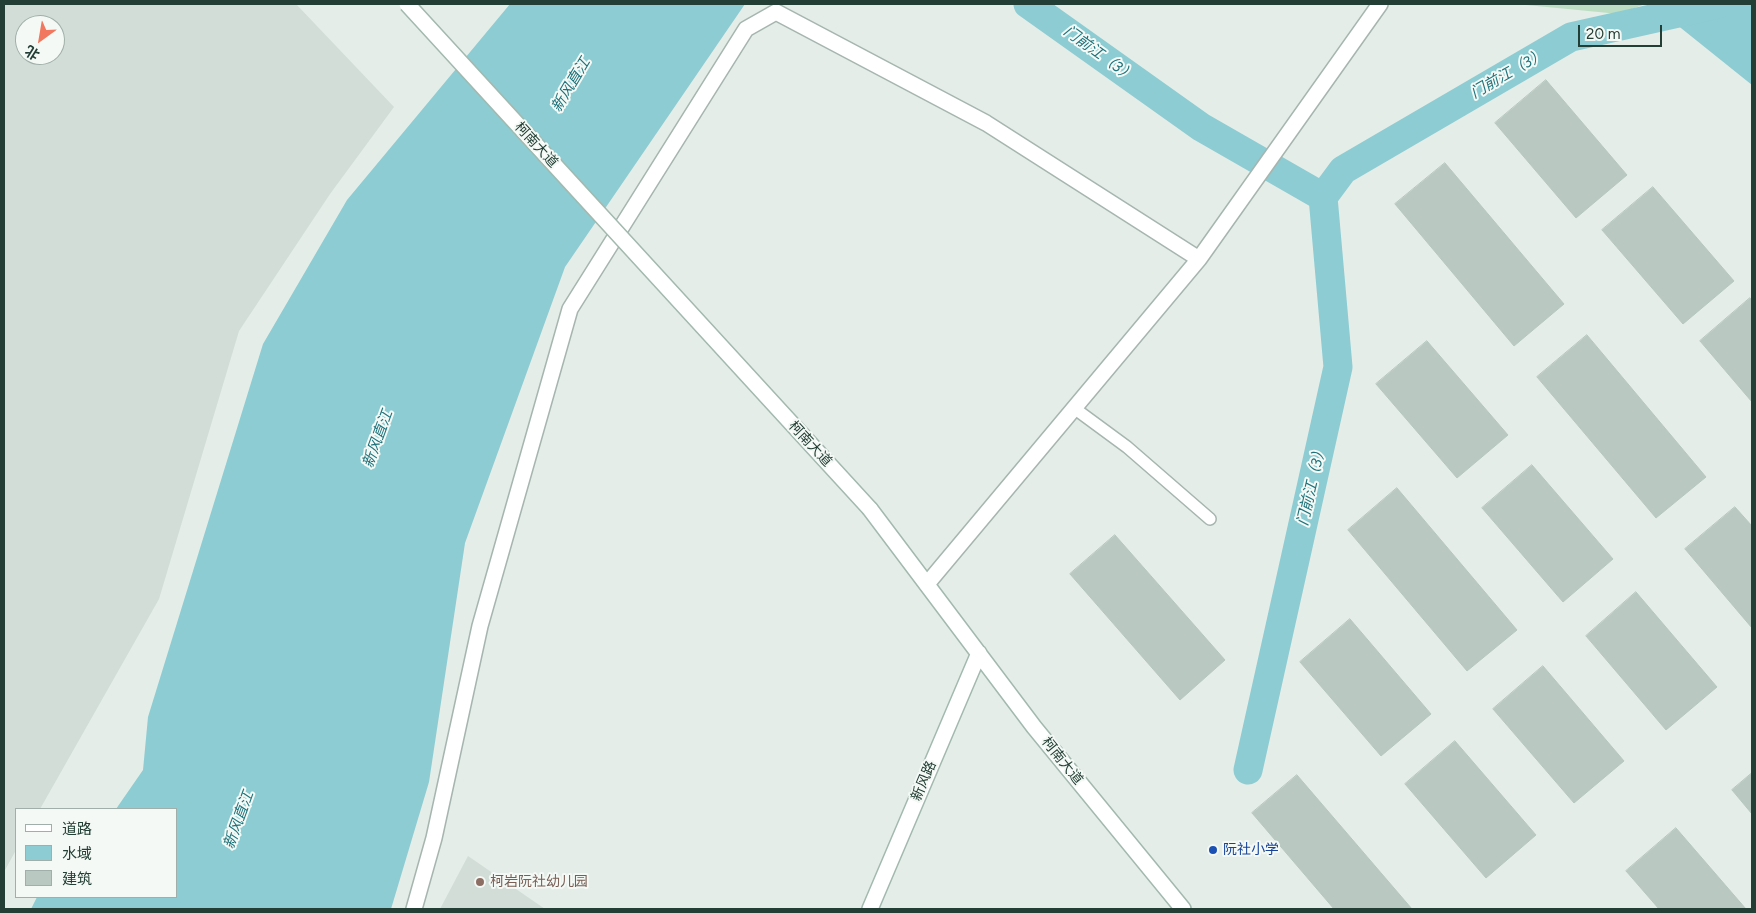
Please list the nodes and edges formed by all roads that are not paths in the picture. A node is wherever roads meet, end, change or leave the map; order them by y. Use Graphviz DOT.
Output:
graph roads {
  1 [pos="406,4"];
  2 [pos="1380,4"];
  3 [pos="1199,259"];
  4 [pos="1074,408"];
  5 [pos="1210,519"];
  6 [pos="927,584"];
  7 [pos="979,653"];
  8 [pos="1179,907"];
  9 [pos="414,909"];
  10 [pos="870,909"];
  1 -- 6 [label="street, 柯南大道, bridge"];
  2 -- 3 [label="street"];
  3 -- 4 [label="street"];
  3 -- 9 [label="street"];
  4 -- 5 [label="lane"];
  4 -- 6 [label="street"];
  6 -- 7 [label="street, 柯南大道"];
  7 -- 8 [label="street, 柯南大道"];
  7 -- 10 [label="street, 新风路"];
}
